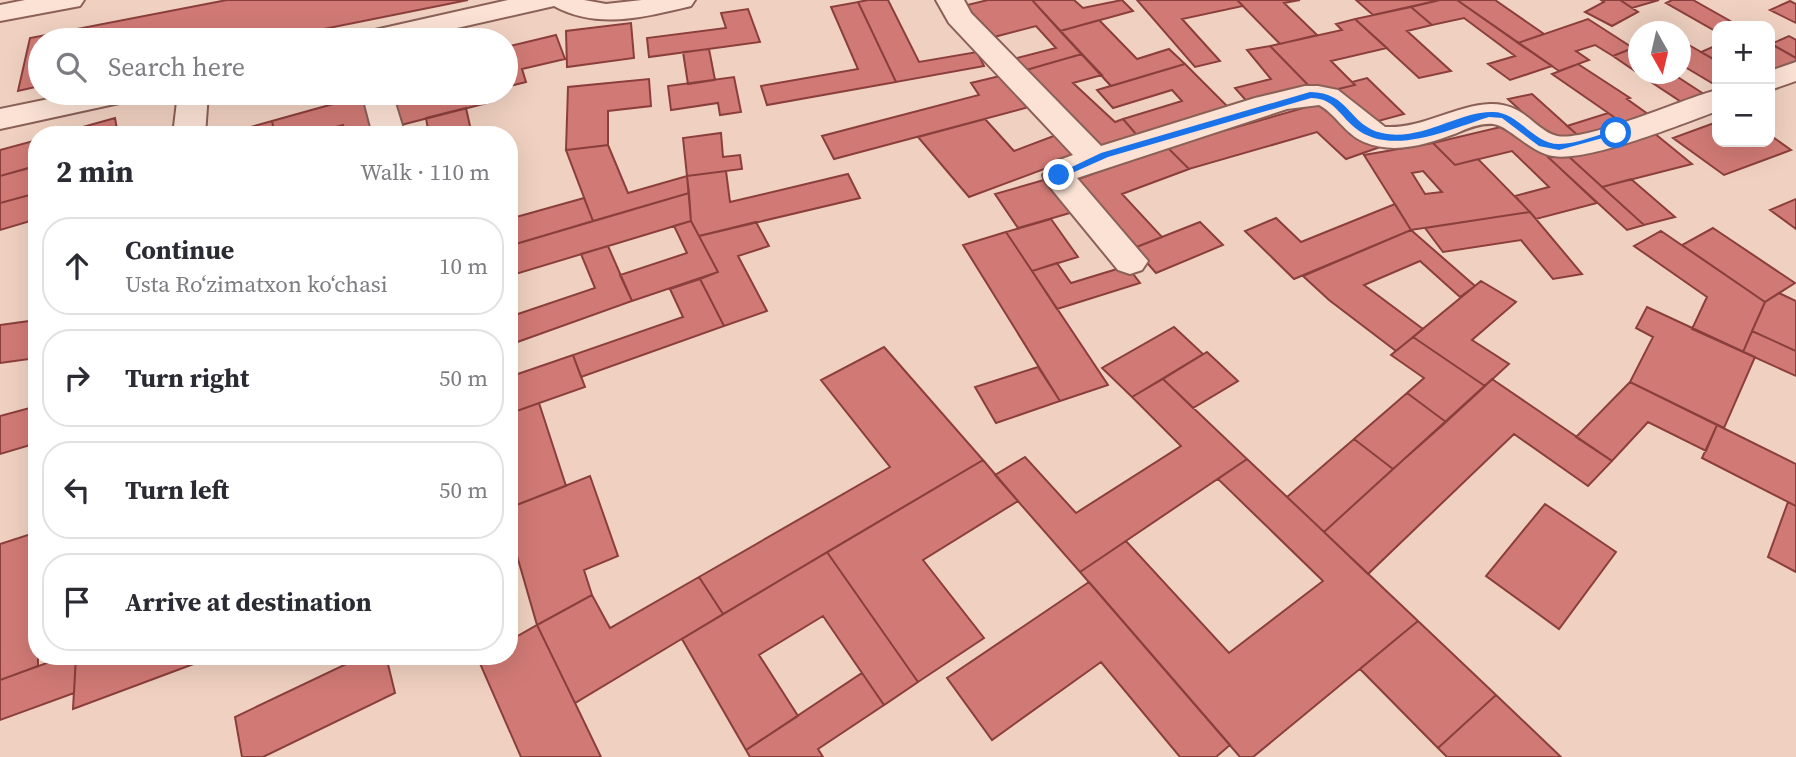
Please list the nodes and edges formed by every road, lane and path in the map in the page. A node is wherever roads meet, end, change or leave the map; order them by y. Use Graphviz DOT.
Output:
graph roads {
  1 [pos="70,0"];
  2 [pos="545,0"];
  3 [pos="564,0"];
  4 [pos="681,0"];
  5 [pos="950,0"];
  6 [pos="0,13"];
  7 [pos="420,28"];
  8 [pos="1796,71"];
  9 [pos="1775,79"];
  10 [pos="1712,102"];
  11 [pos="66,105"];
  12 [pos="192,105"];
  13 [pos="380,105"];
  14 [pos="0,119"];
  15 [pos="191,126"];
  16 [pos="386,126"];
  17 [pos="1094,158"];
  18 [pos="1130,261"];
  1 -- 6 [label="street"];
  2 -- 7 [label="street"];
  3 -- 4 [label="street"];
  5 -- 17 [label="street"];
  8 -- 9 [label="street"];
  10 -- 17 [label="street"];
  11 -- 14 [label="street"];
  12 -- 15 [label="street"];
  13 -- 16 [label="street"];
  17 -- 18 [label="street"];
}
